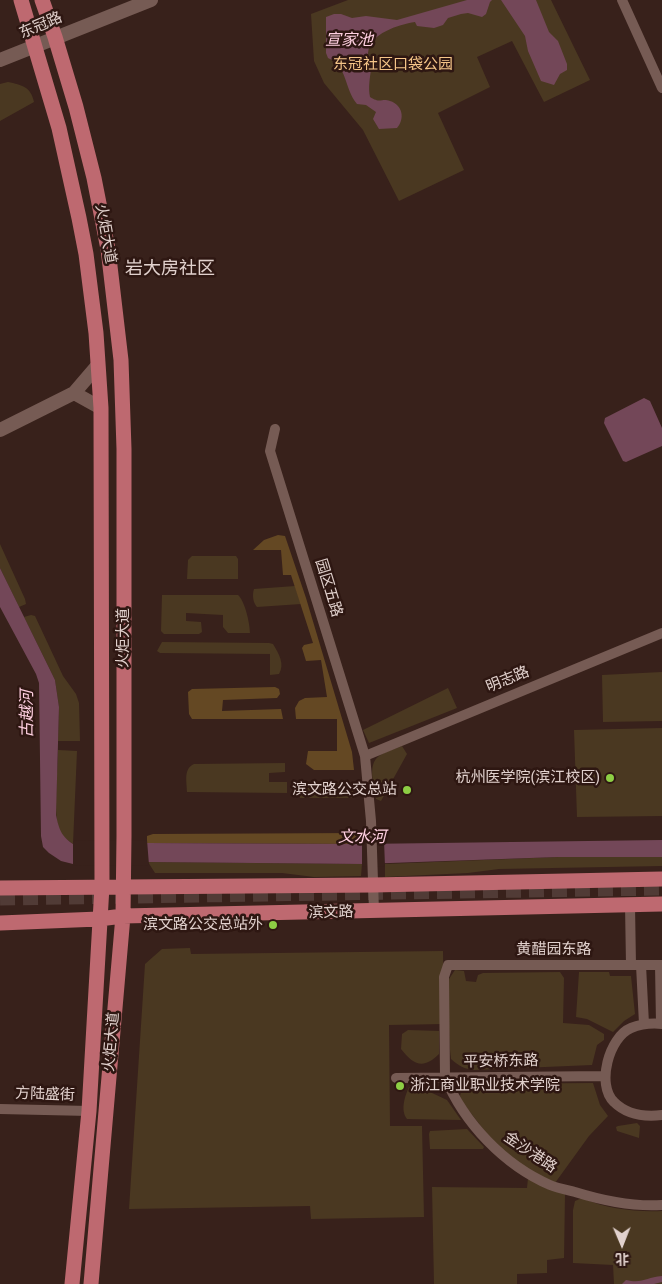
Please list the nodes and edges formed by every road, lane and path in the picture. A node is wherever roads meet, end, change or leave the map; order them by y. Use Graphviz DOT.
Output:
graph roads {
  1 [pos="21,0"];
  2 [pos="42,0"];
  3 [pos="151,0"];
  4 [pos="622,0"];
  5 [pos="55,37"];
  6 [pos="35,46"];
  7 [pos="0,60"];
  8 [pos="662,88"];
  9 [pos="98,365"];
  10 [pos="74,393"];
  11 [pos="101,408"];
  12 [pos="0,430"];
  13 [pos="274,430"];
  14 [pos="102,488"];
  15 [pos="124,489"];
  16 [pos="662,633"];
  17 [pos="365,756"];
  18 [pos="373,879"];
  19 [pos="662,879"];
  20 [pos="102,886"];
  21 [pos="0,888"];
  22 [pos="123,888"];
  23 [pos="662,904"];
  24 [pos="630,905"];
  25 [pos="374,911"];
  26 [pos="123,916"];
  27 [pos="99,919"];
  28 [pos="0,922"];
  29 [pos="636,965"];
  30 [pos="661,965"];
  31 [pos="644,1024"];
  32 [pos="662,1024"];
  33 [pos="606,1076"];
  34 [pos="445,1077"];
  35 [pos="396,1078"];
  36 [pos="0,1109"];
  37 [pos="89,1111"];
  38 [pos="662,1116"];
  39 [pos="662,1205"];
  40 [pos="72,1284"];
  41 [pos="91,1284"];
  1 -- 6 [label="main road, 火炬大道"];
  2 -- 5 [label="main road, 火炬大道"];
  3 -- 5 [label="main road, 东冠路"];
  4 -- 8 [label="street"];
  5 -- 6 [label="main road, 东冠路"];
  5 -- 15 [label="main road, 火炬大道"];
  6 -- 7 [label="main road, 东冠路"];
  6 -- 9 [label="main road, 火炬大道"];
  9 -- 10 [label="main road"];
  9 -- 11 [label="main road, 火炬大道"];
  10 -- 11 [label="main road"];
  10 -- 12 [label="main road"];
  11 -- 14 [label="main road, 火炬大道"];
  13 -- 17 [label="street, 园区五路"];
  14 -- 15 [label="main road"];
  14 -- 20 [label="main road, 火炬大道"];
  15 -- 22 [label="main road, 火炬大道"];
  16 -- 17 [label="street, 明志路"];
  17 -- 18 [label="street, 园区五路"];
  18 -- 19 [label="main road, 滨文路"];
  18 -- 22 [label="main road, 滨文路"];
  18 -- 25 [label="street, 园区五路"];
  20 -- 21 [label="main road, 滨文路"];
  20 -- 22 [label="main road, 滨文路"];
  20 -- 27 [label="main road, 火炬大道"];
  22 -- 26 [label="main road, 火炬大道"];
  23 -- 24 [label="main road, 滨文路"];
  24 -- 25 [label="main road, 滨文路"];
  24 -- 29 [label="street"];
  25 -- 26 [label="main road, 滨文路"];
  26 -- 27 [label="main road, 滨文路"];
  26 -- 41 [label="main road, 火炬大道"];
  27 -- 28 [label="main road, 滨文路"];
  27 -- 37 [label="main road, 火炬大道"];
  29 -- 30 [label="street, 黄醋园东路"];
  29 -- 31 [label="street"];
  29 -- 34 [label="street, 黄醋园东路"];
  30 -- 32 [label="street"];
  31 -- 32 [label="street"];
  31 -- 33 [label="street"];
  33 -- 34 [label="street, 平安桥东路"];
  33 -- 38 [label="street"];
  34 -- 35 [label="street, 平安桥东路"];
  34 -- 39 [label="street, 金沙港路"];
  36 -- 37 [label="street, 方陆盛街"];
  37 -- 40 [label="main road, 火炬大道"];
}
